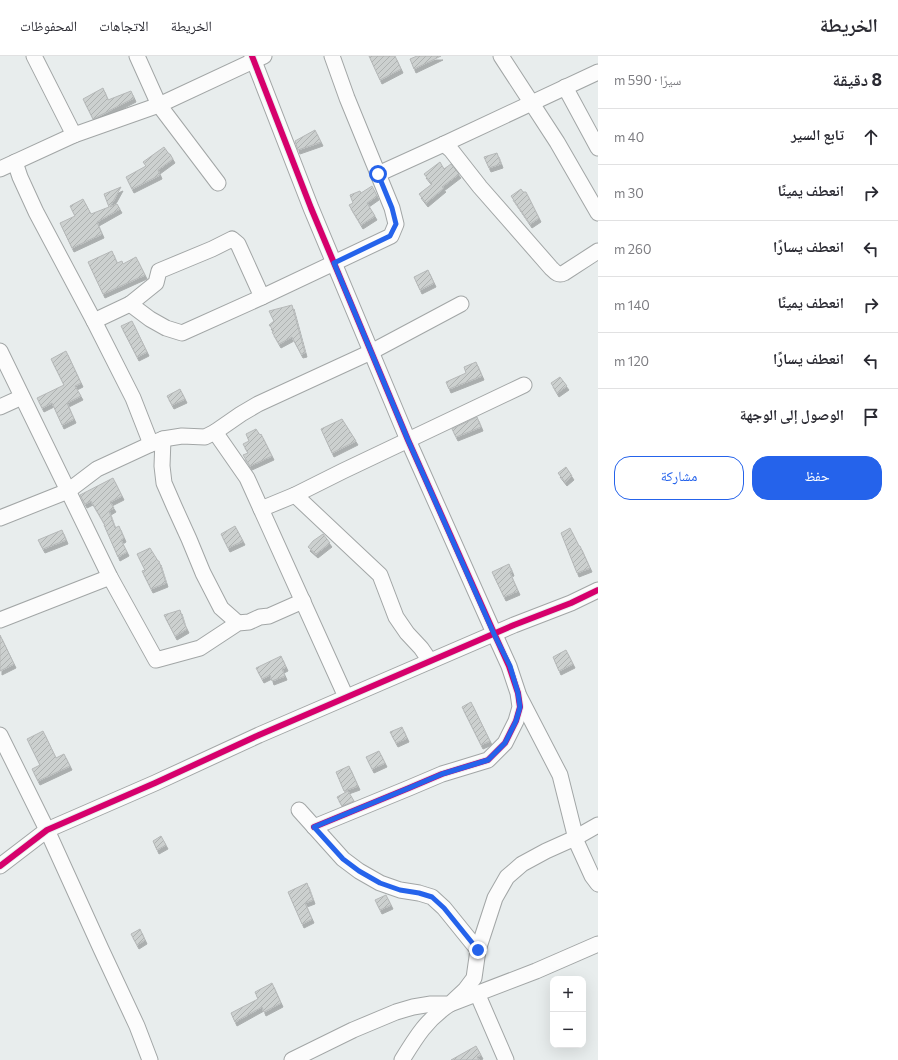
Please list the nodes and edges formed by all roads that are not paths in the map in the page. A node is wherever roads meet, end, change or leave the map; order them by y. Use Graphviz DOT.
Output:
graph roads {
  1 [pos="34,56"];
  2 [pos="137,56"];
  3 [pos="332,56"];
  4 [pos="501,56"];
  5 [pos="257,58"];
  6 [pos="598,72"];
  7 [pos="565,86"];
  8 [pos="532,102"];
  9 [pos="159,105"];
  10 [pos="74,136"];
  11 [pos="444,144"];
  12 [pos="598,148"];
  13 [pos="15,162"];
  14 [pos="0,169"];
  15 [pos="378,174"];
  16 [pos="218,183"];
  17 [pos="598,213"];
  18 [pos="598,251"];
  19 [pos="334,263"];
  20 [pos="262,297"];
  21 [pos="130,304"];
  22 [pos="461,304"];
  23 [pos="94,321"];
  24 [pos="0,351"];
  25 [pos="371,352"];
  26 [pos="524,385"];
  27 [pos="22,397"];
  28 [pos="0,407"];
  29 [pos="215,432"];
  30 [pos="408,440"];
  31 [pos="157,441"];
  32 [pos="68,491"];
  33 [pos="295,495"];
  34 [pos="261,509"];
  35 [pos="0,518"];
  36 [pos="110,577"];
  37 [pos="598,590"];
  38 [pos="303,601"];
  39 [pos="0,620"];
  40 [pos="238,623"];
  41 [pos="494,634"];
  42 [pos="430,661"];
  43 [pos="518,693"];
  44 [pos="346,697"];
  45 [pos="0,735"];
  46 [pos="299,810"];
  47 [pos="598,825"];
  48 [pos="314,827"];
  49 [pos="47,830"];
  50 [pos="575,838"];
  51 [pos="0,866"];
  52 [pos="598,884"];
  53 [pos="598,944"];
  54 [pos="478,950"];
  55 [pos="477,993"];
  56 [pos="450,1004"];
  57 [pos="150,1060"];
  58 [pos="292,1060"];
  59 [pos="402,1060"];
  60 [pos="506,1060"];
  1 -- 10 [label="street"];
  2 -- 9 [label="street"];
  3 -- 15 [label="street"];
  4 -- 8 [label="street"];
  5 -- 9 [label="street"];
  5 -- 19 [label="street"];
  6 -- 7 [label="street"];
  7 -- 8 [label="street"];
  7 -- 12 [label="street"];
  8 -- 11 [label="street"];
  8 -- 17 [label="street"];
  9 -- 10 [label="street"];
  9 -- 16 [label="street"];
  10 -- 13 [label="street"];
  11 -- 15 [label="street"];
  11 -- 18 [label="street"];
  13 -- 14 [label="street"];
  13 -- 23 [label="street"];
  15 -- 19 [label="street"];
  19 -- 20 [label="street"];
  19 -- 25 [label="street"];
  20 -- 21 [label="street"];
  20 -- 21 [label="street"];
  21 -- 23 [label="street"];
  22 -- 25 [label="street"];
  23 -- 31 [label="street"];
  24 -- 27 [label="street"];
  25 -- 29 [label="street"];
  25 -- 30 [label="street"];
  26 -- 30 [label="street"];
  27 -- 28 [label="street"];
  27 -- 32 [label="street"];
  29 -- 31 [label="street"];
  29 -- 34 [label="street"];
  30 -- 33 [label="street"];
  30 -- 41 [label="street"];
  31 -- 32 [label="street"];
  31 -- 40 [label="street"];
  32 -- 35 [label="street"];
  32 -- 36 [label="street"];
  33 -- 34 [label="street"];
  33 -- 42 [label="street"];
  34 -- 38 [label="street"];
  36 -- 39 [label="street"];
  36 -- 40 [label="street"];
  37 -- 41 [label="street"];
  38 -- 40 [label="street"];
  38 -- 44 [label="street"];
  41 -- 42 [label="street"];
  41 -- 43 [label="street"];
  42 -- 44 [label="street"];
  43 -- 48 [label="street"];
  43 -- 50 [label="street"];
  44 -- 49 [label="street"];
  45 -- 49 [label="street"];
  46 -- 48 [label="street"];
  47 -- 50 [label="street"];
  48 -- 54 [label="street"];
  49 -- 51 [label="street"];
  49 -- 57 [label="street"];
  50 -- 52 [label="street"];
  50 -- 54 [label="street"];
  53 -- 55 [label="street"];
  54 -- 56 [label="street"];
  55 -- 56 [label="street"];
  55 -- 60 [label="street"];
  56 -- 58 [label="street"];
  56 -- 59 [label="street"];
}
